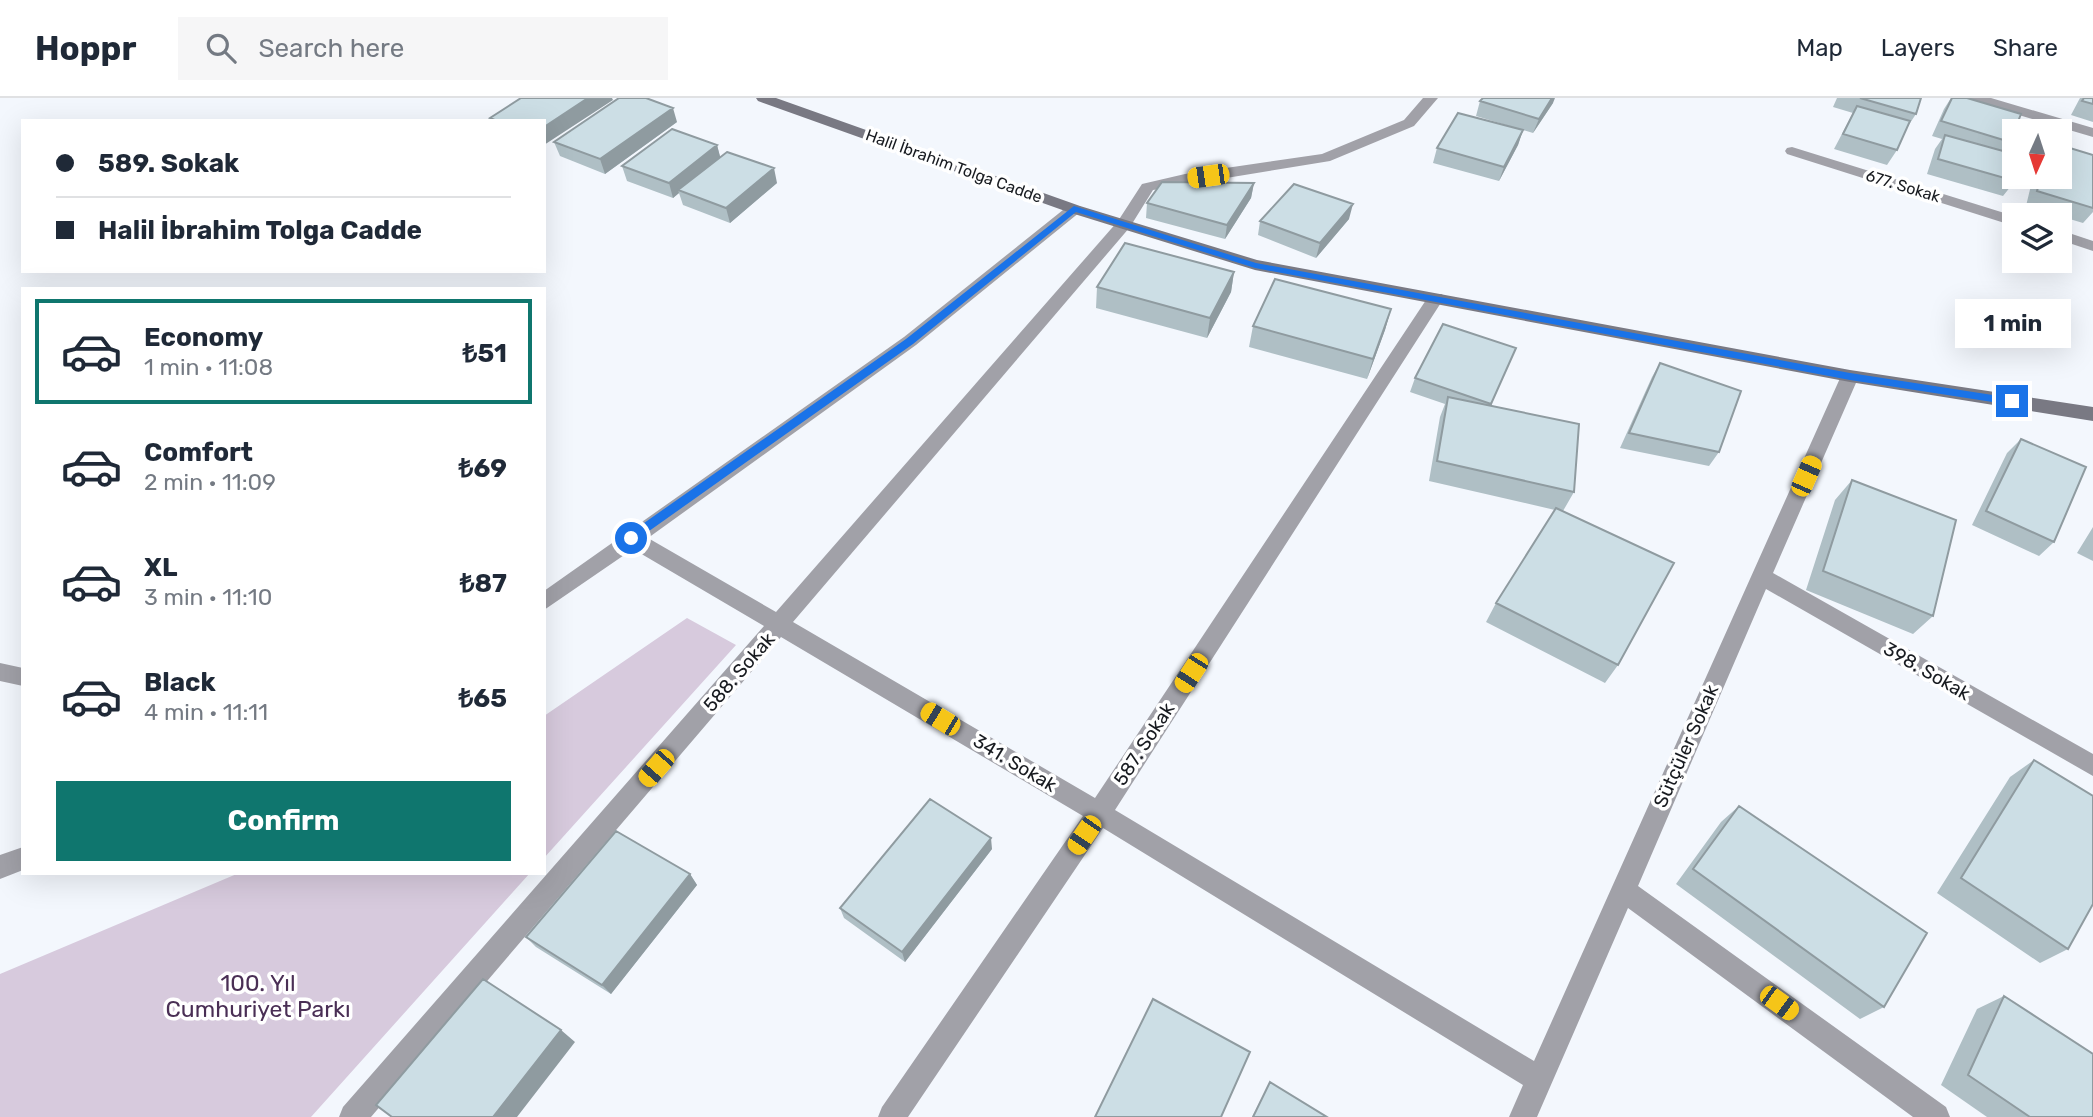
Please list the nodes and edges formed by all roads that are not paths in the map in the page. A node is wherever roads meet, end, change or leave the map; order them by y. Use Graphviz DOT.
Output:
graph roads {
  1 [pos="763,98"];
  2 [pos="1431,98"];
  3 [pos="1976,98"];
  4 [pos="2093,133"];
  5 [pos="1792,151"];
  6 [pos="1074,209"];
  7 [pos="2002,217"];
  8 [pos="1124,224"];
  9 [pos="2072,239"];
  10 [pos="2093,246"];
  11 [pos="1436,298"];
  12 [pos="1850,376"];
  13 [pos="2093,414"];
  14 [pos="631,538"];
  15 [pos="1761,576"];
  16 [pos="546,601"];
  17 [pos="781,624"];
  18 [pos="0,672"];
  19 [pos="21,677"];
  20 [pos="2093,766"];
  21 [pos="1099,813"];
  22 [pos="21,859"];
  23 [pos="0,867"];
  24 [pos="1623,890"];
  25 [pos="1540,1080"];
  26 [pos="353,1117"];
  27 [pos="892,1117"];
  28 [pos="1523,1117"];
  29 [pos="1936,1117"];
  1 -- 6 [label="street, Halil İbrahim Tolga Cadde"];
  2 -- 8 [label="street, 588. Sokak"];
  3 -- 4 [label="street"];
  5 -- 7 [label="street, 677. Sokak"];
  6 -- 8 [label="street, Halil İbrahim Tolga Cadde"];
  6 -- 14 [label="street"];
  8 -- 11 [label="street, Halil İbrahim Tolga Cadde"];
  8 -- 17 [label="street, 588. Sokak"];
  9 -- 10 [label="street"];
  11 -- 12 [label="street, Halil İbrahim Tolga Cadde"];
  11 -- 21 [label="street, 587. Sokak"];
  12 -- 13 [label="street, Halil İbrahim Tolga Cadde"];
  12 -- 15 [label="street, Sütçüler Sokak"];
  14 -- 16 [label="street"];
  14 -- 17 [label="street, 341. Sokak"];
  15 -- 20 [label="street, 398. Sokak"];
  15 -- 24 [label="street, Sütçüler Sokak"];
  17 -- 21 [label="street, 341. Sokak"];
  17 -- 26 [label="street, 588. Sokak"];
  18 -- 19 [label="street"];
  21 -- 25 [label="street, 341. Sokak"];
  21 -- 27 [label="street, 587. Sokak"];
  22 -- 23 [label="street"];
  24 -- 25 [label="street, Sütçüler Sokak"];
  24 -- 29 [label="street"];
  25 -- 28 [label="street, Sütçüler Sokak"];
}
